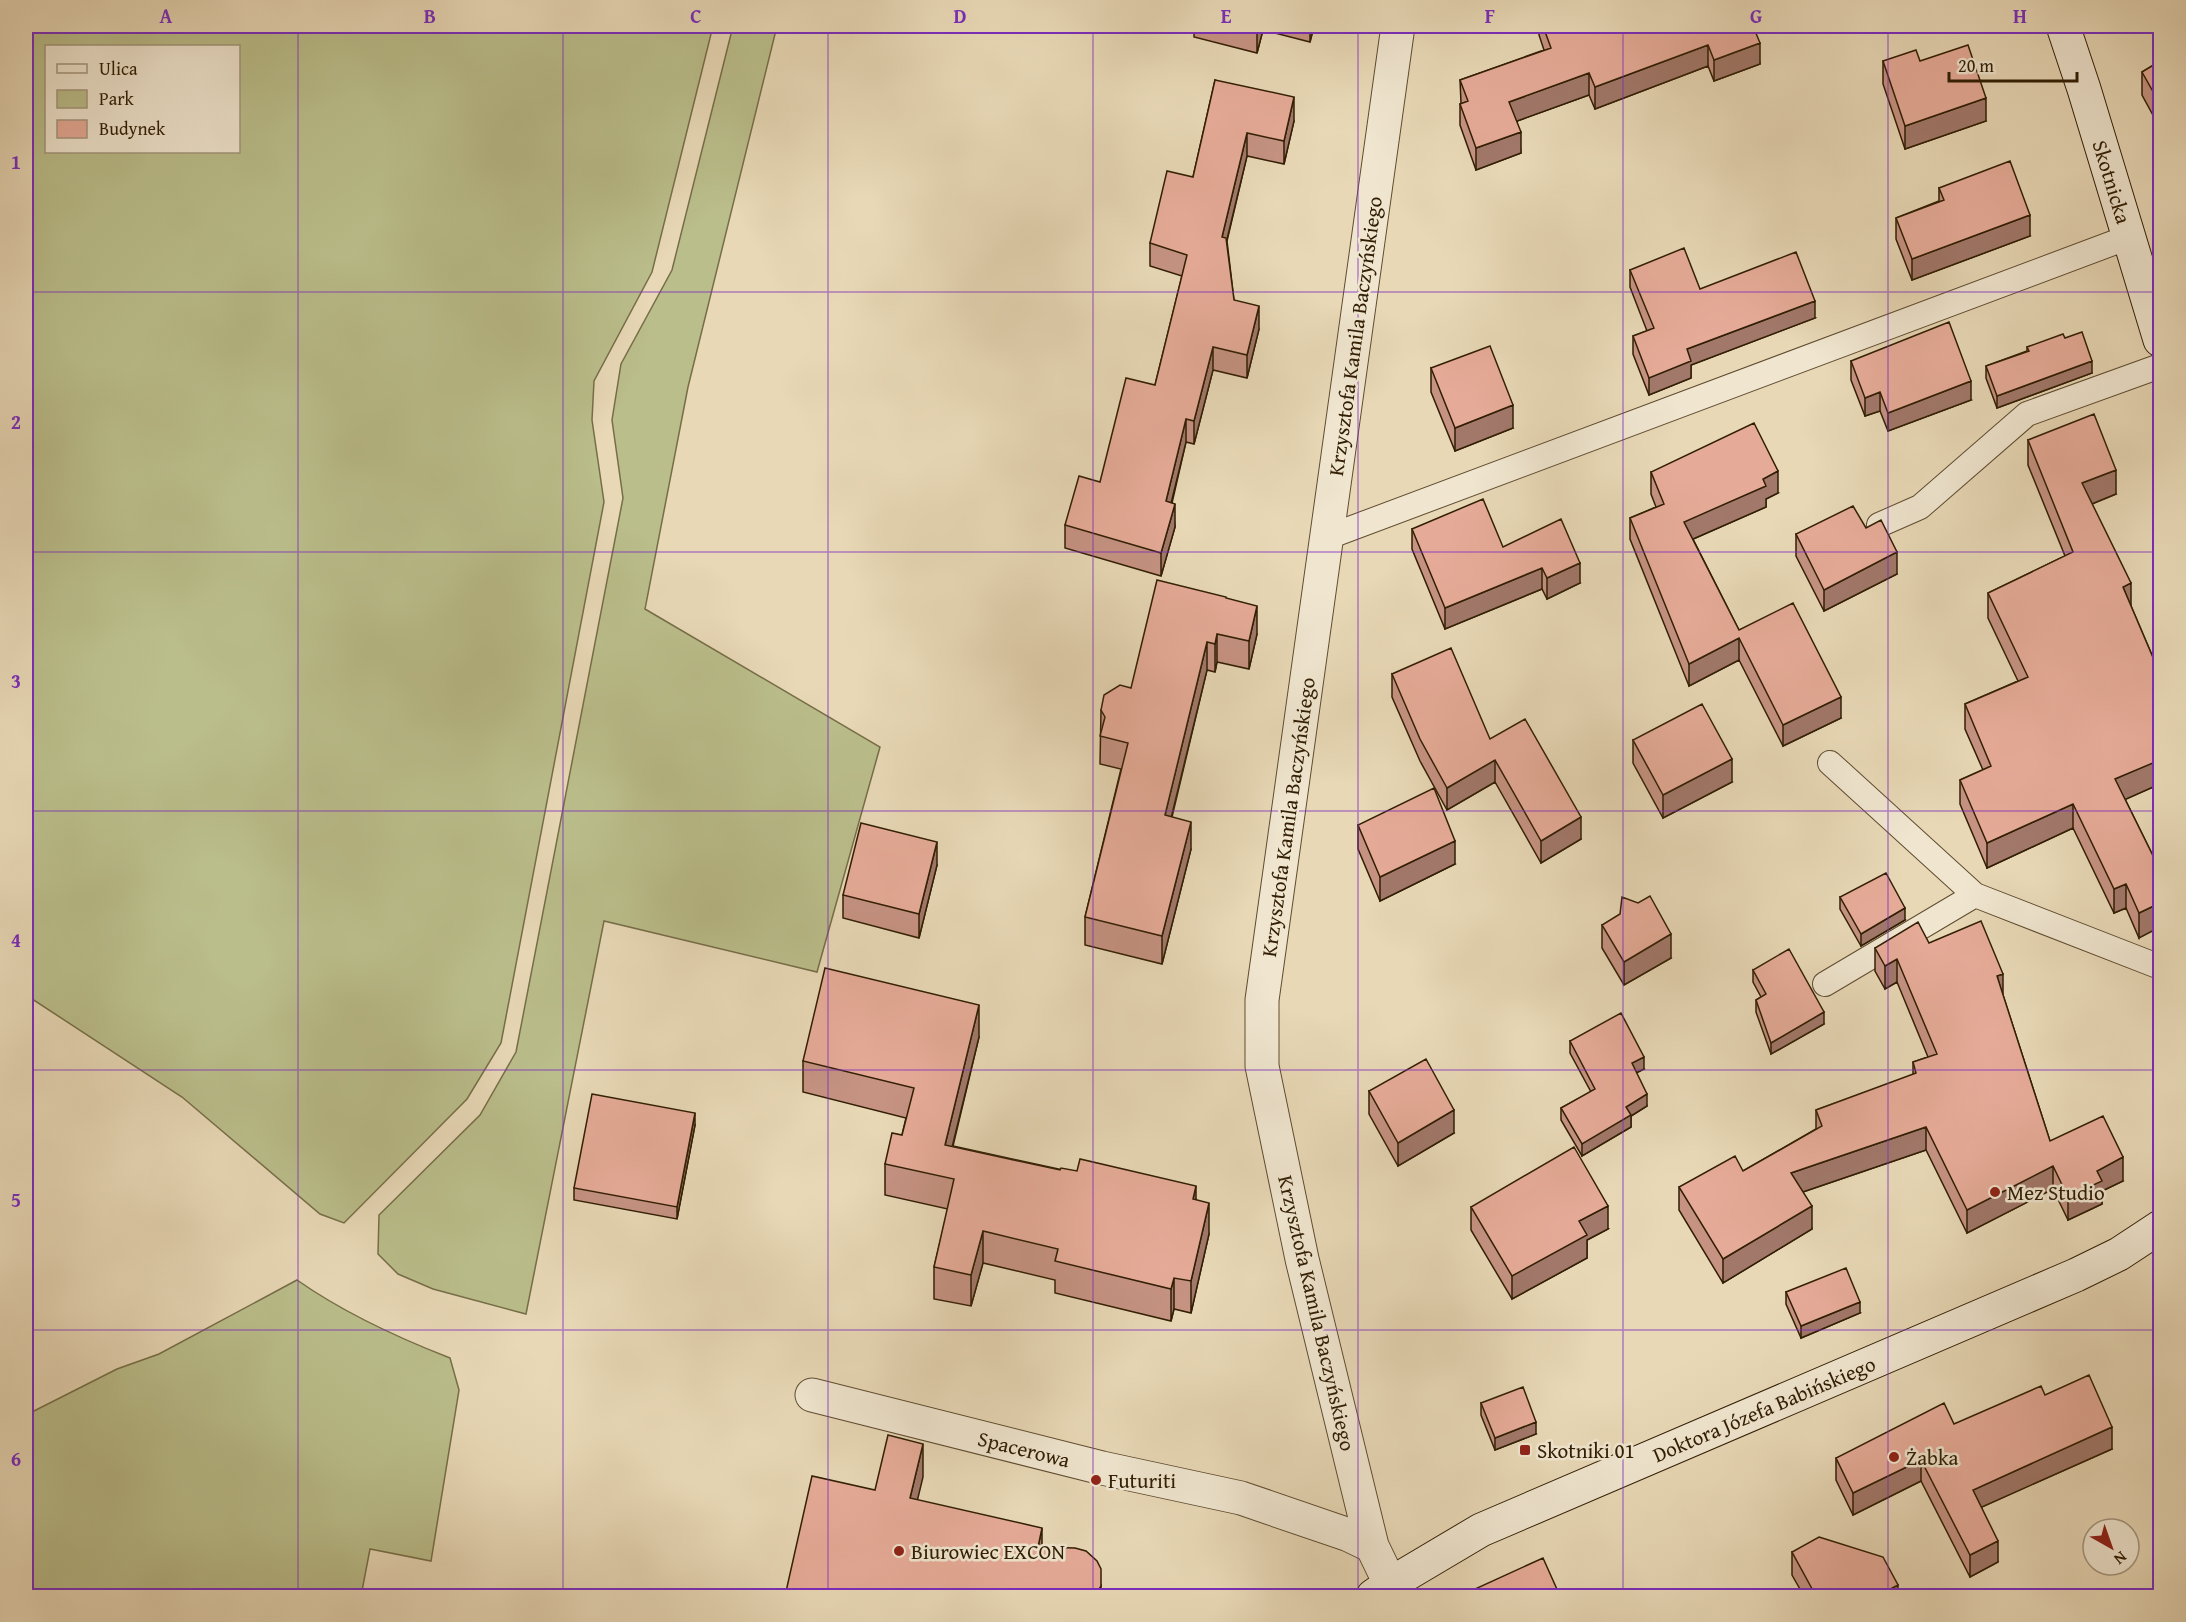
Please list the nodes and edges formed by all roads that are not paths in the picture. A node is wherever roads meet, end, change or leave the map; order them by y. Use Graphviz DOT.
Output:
graph roads {
  1 [pos="1398,26"];
  2 [pos="2063,26"];
  3 [pos="2129,237"];
  4 [pos="2160,340"];
  5 [pos="2160,366"];
  6 [pos="1879,525"];
  7 [pos="1328,537"];
  8 [pos="1830,763"];
  9 [pos="1975,894"];
  10 [pos="2160,967"];
  11 [pos="1825,984"];
  12 [pos="2160,1227"];
  13 [pos="812,1395"];
  14 [pos="1372,1546"];
  15 [pos="1387,1592"];
  1 -- 7 [label="street, Krzysztofa Kamila Baczyńskiego"];
  2 -- 3 [label="street, Skotnicka"];
  3 -- 4 [label="street, Skotnicka"];
  3 -- 7 [label="lane"];
  5 -- 6 [label="lane"];
  7 -- 14 [label="street, Krzysztofa Kamila Baczyńskiego"];
  8 -- 9 [label="lane"];
  9 -- 10 [label="lane"];
  9 -- 11 [label="lane"];
  12 -- 15 [label="street, Doktora Józefa Babińskiego"];
  13 -- 14 [label="street, Spacerowa"];
  14 -- 15 [label="street, Krzysztofa Kamila Baczyńskiego"];
}
